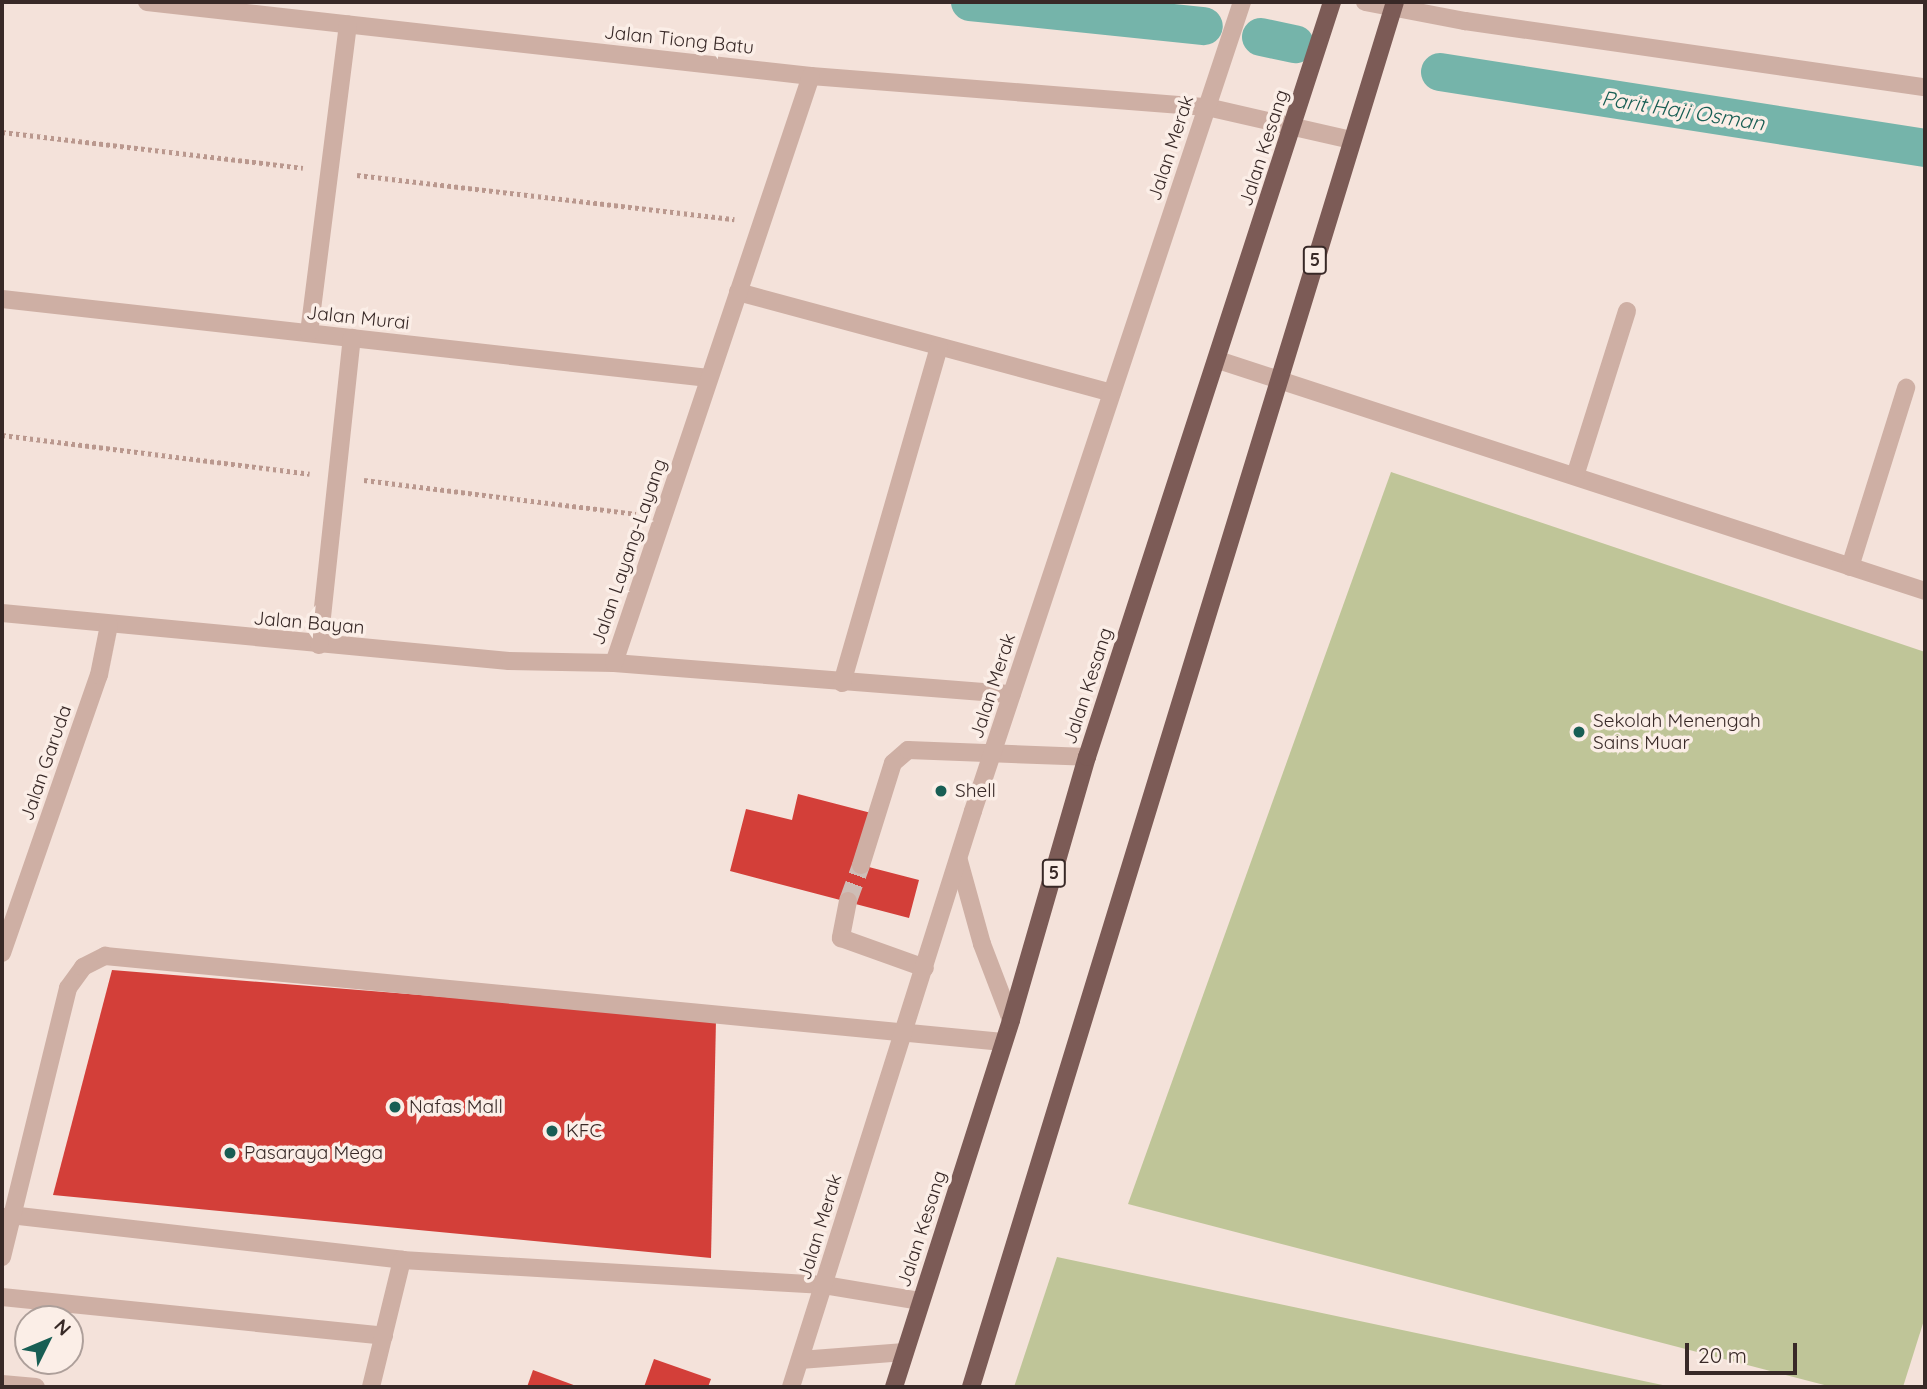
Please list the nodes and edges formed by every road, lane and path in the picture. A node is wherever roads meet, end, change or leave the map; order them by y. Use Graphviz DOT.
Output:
graph roads {
  1 [pos="147,2"];
  2 [pos="1242,2"];
  3 [pos="1332,2"];
  4 [pos="1365,2"];
  5 [pos="1394,6"];
  6 [pos="283,9"];
  7 [pos="348,24"];
  8 [pos="811,76"];
  9 [pos="1925,87"];
  10 [pos="1207,107"];
  11 [pos="1292,126"];
  12 [pos="2,132"];
  13 [pos="1352,140"];
  14 [pos="330,171"];
  15 [pos="762,223"];
  16 [pos="738,292"];
  17 [pos="2,299"];
  18 [pos="1626,311"];
  19 [pos="309,333"];
  20 [pos="352,338"];
  21 [pos="939,347"];
  22 [pos="1219,360"];
  23 [pos="709,378"];
  24 [pos="1278,379"];
  25 [pos="1906,388"];
  26 [pos="1112,393"];
  27 [pos="1575,477"];
  28 [pos="1850,566"];
  29 [pos="1925,591"];
  30 [pos="2,613"];
  31 [pos="108,625"];
  32 [pos="319,645"];
  33 [pos="614,663"];
  34 [pos="842,683"];
  35 [pos="1012,695"];
  36 [pos="992,754"];
  37 [pos="1087,757"];
  38 [pos="958,859"];
  39 [pos="862,865"];
  40 [pos="848,901"];
  41 [pos="2,953"];
  42 [pos="925,968"];
  43 [pos="1011,1020"];
  44 [pos="903,1030"];
  45 [pos="1003,1042"];
  46 [pos="10,1215"];
  47 [pos="2,1257"];
  48 [pos="402,1261"];
  49 [pos="824,1285"];
  50 [pos="2,1297"];
  51 [pos="921,1301"];
  52 [pos="384,1335"];
  53 [pos="905,1352"];
  54 [pos="800,1360"];
  55 [pos="2,1384"];
  56 [pos="36,1387"];
  57 [pos="371,1387"];
  58 [pos="791,1387"];
  59 [pos="894,1387"];
  60 [pos="971,1387"];
  1 -- 6 [label="street, Jalan Tiong Batu"];
  2 -- 10 [label="street, Jalan Merak"];
  3 -- 11 [label="main road, Jalan Kesang / 5"];
  4 -- 5 [label="street"];
  5 -- 9 [label="street"];
  5 -- 13 [label="main road, 5"];
  6 -- 7 [label="street, Jalan Tiong Batu"];
  7 -- 8 [label="street, Jalan Tiong Batu"];
  7 -- 14 [label="street"];
  8 -- 10 [label="street, Jalan Tiong Batu"];
  8 -- 15 [label="street, Jalan Layang-Layang"];
  10 -- 11 [label="street, Jalan Tiong Batu"];
  10 -- 26 [label="street, Jalan Merak"];
  11 -- 13 [label="street, Jalan Tiong Batu"];
  11 -- 22 [label="main road, Jalan Kesang / 5"];
  12 -- 14 [label="path"];
  13 -- 24 [label="main road, 5"];
  14 -- 15 [label="path"];
  14 -- 19 [label="street"];
  15 -- 16 [label="street, Jalan Layang-Layang"];
  16 -- 21 [label="street"];
  16 -- 23 [label="street, Jalan Layang-Layang"];
  17 -- 19 [label="street, Jalan Murai"];
  18 -- 27 [label="street"];
  19 -- 20 [label="street, Jalan Murai"];
  20 -- 23 [label="street, Jalan Murai"];
  20 -- 32 [label="street"];
  21 -- 26 [label="street"];
  21 -- 34 [label="street"];
  22 -- 24 [label="street"];
  22 -- 37 [label="main road, Jalan Kesang / 5"];
  23 -- 33 [label="street, Jalan Layang-Layang"];
  24 -- 27 [label="street"];
  24 -- 60 [label="main road, 5"];
  25 -- 28 [label="street"];
  26 -- 35 [label="street, Jalan Merak"];
  27 -- 28 [label="street"];
  28 -- 29 [label="street"];
  30 -- 31 [label="street, Jalan Bayan"];
  31 -- 32 [label="street, Jalan Bayan"];
  31 -- 41 [label="street, Jalan Garuda"];
  32 -- 33 [label="street, Jalan Bayan"];
  33 -- 34 [label="street, Jalan Layang-Layang"];
  34 -- 35 [label="street, Jalan Layang-Layang"];
  35 -- 36 [label="street, Jalan Merak"];
  36 -- 37 [label="street"];
  36 -- 38 [label="street, Jalan Merak"];
  36 -- 39 [label="street"];
  37 -- 43 [label="main road, Jalan Kesang / 5"];
  38 -- 42 [label="street, Jalan Merak"];
  38 -- 43 [label="street"];
  40 -- 42 [label="street"];
  42 -- 44 [label="street, Jalan Merak"];
  43 -- 45 [label="main road, Jalan Kesang / 5"];
  44 -- 45 [label="street"];
  44 -- 46 [label="street"];
  44 -- 49 [label="street, Jalan Merak"];
  45 -- 51 [label="main road, Jalan Kesang / 5"];
  46 -- 47 [label="street"];
  46 -- 48 [label="street"];
  48 -- 49 [label="street"];
  48 -- 52 [label="street"];
  49 -- 51 [label="street"];
  49 -- 54 [label="street, Jalan Merak"];
  50 -- 52 [label="street"];
  51 -- 53 [label="main road, Jalan Kesang / 5"];
  52 -- 57 [label="street"];
  53 -- 54 [label="street"];
  53 -- 59 [label="main road, Jalan Kesang / 5"];
  54 -- 58 [label="street, Jalan Merak"];
  55 -- 56 [label="street"];
}
